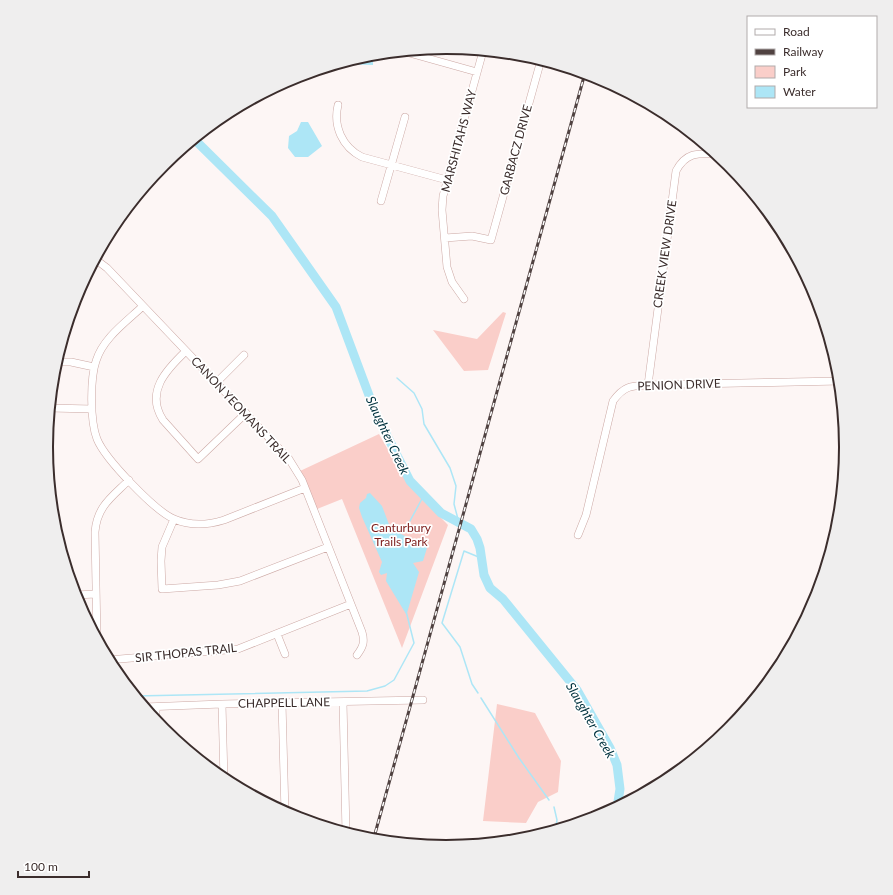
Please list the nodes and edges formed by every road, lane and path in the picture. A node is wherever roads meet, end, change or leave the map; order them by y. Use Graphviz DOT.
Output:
graph roads {
  1 [pos="417,55"];
  2 [pos="482,56"];
  3 [pos="540,65"];
  4 [pos="478,72"];
  5 [pos="338,105"];
  6 [pos="404,117"];
  7 [pos="708,153"];
  8 [pos="391,165"];
  9 [pos="447,180"];
  10 [pos="381,201"];
  11 [pos="445,238"];
  12 [pos="100,263"];
  13 [pos="464,299"];
  14 [pos="143,306"];
  15 [pos="186,351"];
  16 [pos="244,356"];
  17 [pos="63,362"];
  18 [pos="94,367"];
  19 [pos="834,381"];
  20 [pos="216,382"];
  21 [pos="648,385"];
  22 [pos="55,408"];
  23 [pos="92,408"];
  24 [pos="246,414"];
  25 [pos="129,480"];
  26 [pos="305,488"];
  27 [pos="174,519"];
  28 [pos="578,535"];
  29 [pos="328,546"];
  30 [pos="96,594"];
  31 [pos="82,595"];
  32 [pos="351,604"];
  33 [pos="97,627"];
  34 [pos="277,634"];
  35 [pos="285,654"];
  36 [pos="357,655"];
  37 [pos="115,659"];
  38 [pos="424,700"];
  39 [pos="343,702"];
  40 [pos="282,703"];
  41 [pos="222,704"];
  42 [pos="151,707"];
  43 [pos="156,707"];
  44 [pos="156,713"];
  45 [pos="224,772"];
  46 [pos="285,806"];
  47 [pos="346,828"];
  1 -- 4 [label="street"];
  2 -- 4 [label="street, MARSHITAHS WAY"];
  3 -- 11 [label="street, GARBACZ DRIVE"];
  4 -- 9 [label="street, MARSHITAHS WAY"];
  5 -- 8 [label="street"];
  6 -- 8 [label="street"];
  7 -- 21 [label="street, CREEK VIEW DRIVE"];
  8 -- 9 [label="street"];
  8 -- 10 [label="street"];
  9 -- 11 [label="street, MARSHITAHS WAY"];
  11 -- 13 [label="street, MARSHITAHS WAY"];
  12 -- 14 [label="street, CANON YEOMANS TRAIL"];
  14 -- 15 [label="street, CANON YEOMANS TRAIL"];
  14 -- 18 [label="street"];
  15 -- 20 [label="street, CANON YEOMANS TRAIL"];
  15 -- 24 [label="street"];
  16 -- 20 [label="street"];
  17 -- 18 [label="street"];
  18 -- 23 [label="street"];
  19 -- 21 [label="street, PENION DRIVE"];
  20 -- 24 [label="street, CANON YEOMANS TRAIL"];
  21 -- 28 [label="street, PENION DRIVE"];
  22 -- 23 [label="street"];
  23 -- 25 [label="street"];
  24 -- 26 [label="street, CANON YEOMANS TRAIL"];
  25 -- 27 [label="street"];
  25 -- 30 [label="street"];
  26 -- 27 [label="street"];
  26 -- 29 [label="street, CANON YEOMANS TRAIL"];
  27 -- 29 [label="street"];
  29 -- 32 [label="street, CANON YEOMANS TRAIL"];
  30 -- 31 [label="street"];
  30 -- 33 [label="street"];
  32 -- 34 [label="street, SIR THOPAS TRAIL"];
  32 -- 36 [label="street, CANON YEOMANS TRAIL"];
  34 -- 35 [label="street"];
  34 -- 37 [label="street, SIR THOPAS TRAIL"];
  38 -- 39 [label="street, CHAPPELL LANE"];
  39 -- 40 [label="street, CHAPPELL LANE"];
  39 -- 47 [label="street"];
  40 -- 41 [label="street, CHAPPELL LANE"];
  40 -- 46 [label="street"];
  41 -- 43 [label="street, CHAPPELL LANE"];
  41 -- 45 [label="street"];
  42 -- 43 [label="street, CHAPPELL LANE"];
  43 -- 44 [label="street"];
}
